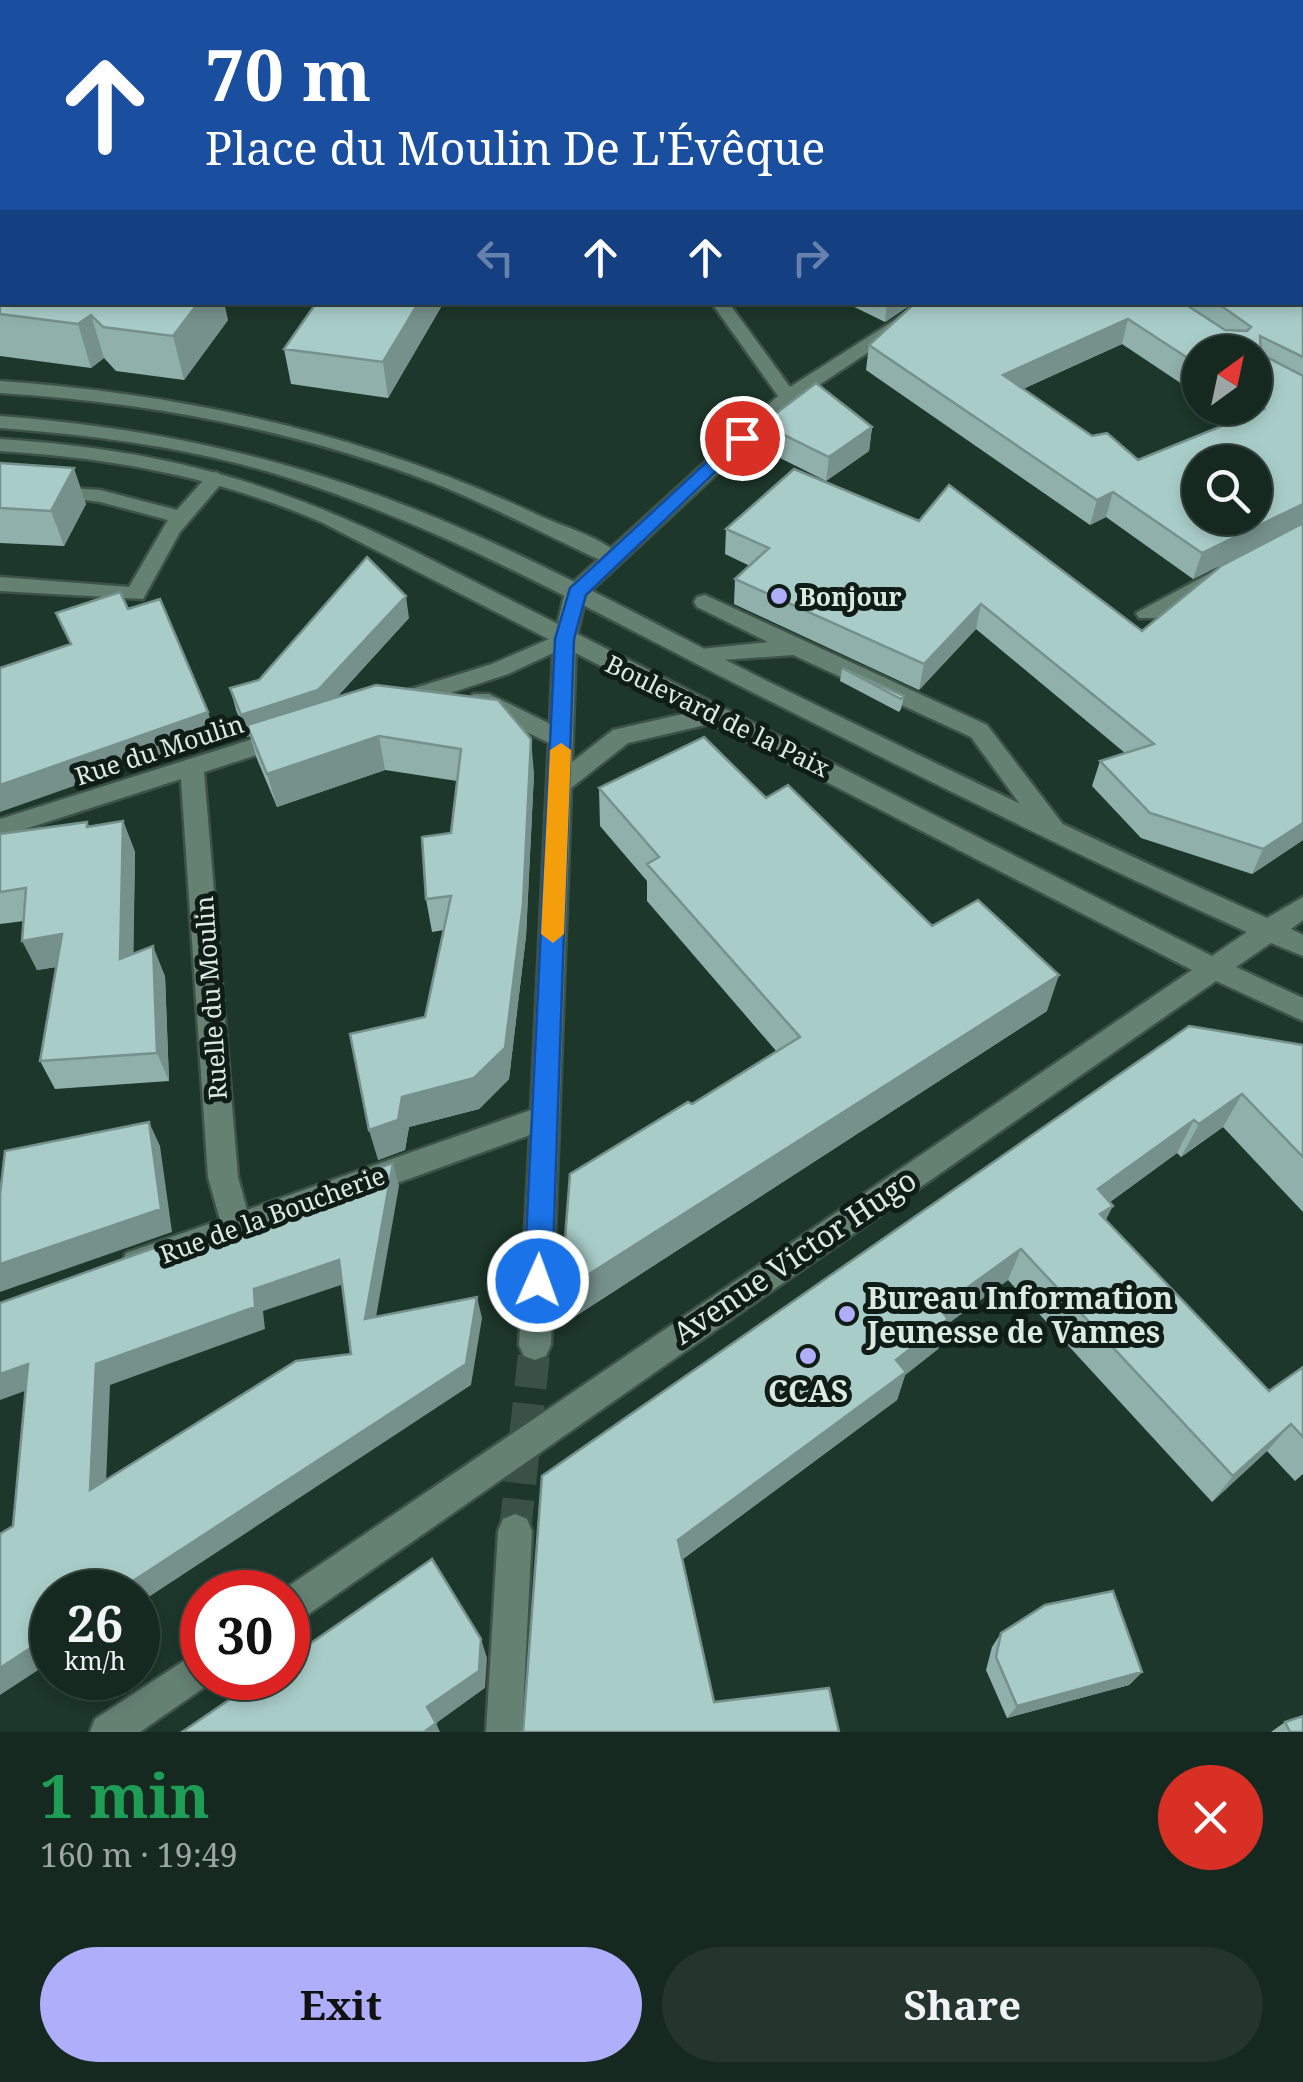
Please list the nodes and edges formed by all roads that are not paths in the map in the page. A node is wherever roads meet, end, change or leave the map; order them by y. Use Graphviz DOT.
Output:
graph roads {
  1 [pos="721,305"];
  2 [pos="931,305"];
  3 [pos="0,387"];
  4 [pos="788,397"];
  5 [pos="0,422"];
  6 [pos="0,445"];
  7 [pos="216,478"];
  8 [pos="22,486"];
  9 [pos="181,517"];
  10 [pos="611,556"];
  11 [pos="1251,558"];
  12 [pos="0,584"];
  13 [pos="576,592"];
  14 [pos="705,602"];
  15 [pos="1147,613"];
  16 [pos="564,639"];
  17 [pos="795,647"];
  18 [pos="700,657"];
  19 [pos="449,685"];
  20 [pos="376,708"];
  21 [pos="718,714"];
  22 [pos="302,732"];
  23 [pos="561,739"];
  24 [pos="192,767"];
  25 [pos="559,784"];
  26 [pos="0,828"];
  27 [pos="1053,830"];
  28 [pos="1303,908"];
  29 [pos="1269,930"];
  30 [pos="1303,946"];
  31 [pos="1214,969"];
  32 [pos="1303,1010"];
  33 [pos="545,1116"];
  34 [pos="237,1227"];
  35 [pos="110,1272"];
  36 [pos="535,1345"];
  37 [pos="515,1531"];
  38 [pos="310,1593"];
  39 [pos="180,1682"];
  40 [pos="108,1732"];
  41 [pos="504,1732"];
  1 -- 4 [label="street"];
  2 -- 4 [label="street"];
  3 -- 10 [label="street"];
  4 -- 10 [label="street"];
  5 -- 13 [label="street, Boulevard de la Paix"];
  6 -- 7 [label="street, Boulevard de la Paix"];
  7 -- 9 [label="street"];
  7 -- 16 [label="street, Boulevard de la Paix"];
  8 -- 9 [label="street"];
  9 -- 12 [label="street"];
  10 -- 13 [label="street"];
  11 -- 15 [label="street"];
  13 -- 16 [label="street"];
  13 -- 18 [label="street, Boulevard de la Paix"];
  14 -- 17 [label="street"];
  16 -- 19 [label="street"];
  16 -- 21 [label="street, Boulevard de la Paix"];
  16 -- 23 [label="street"];
  17 -- 18 [label="street"];
  17 -- 27 [label="street"];
  18 -- 27 [label="street, Boulevard de la Paix"];
  19 -- 20 [label="street"];
  19 -- 23 [label="street"];
  21 -- 25 [label="street"];
  21 -- 31 [label="street, Boulevard de la Paix"];
  22 -- 24 [label="street, Rue du Moulin"];
  23 -- 25 [label="street"];
  24 -- 26 [label="street, Rue du Moulin"];
  24 -- 34 [label="street, Ruelle du Moulin"];
  25 -- 33 [label="street"];
  27 -- 29 [label="street, Boulevard de la Paix"];
  28 -- 29 [label="street, Avenue Victor Hugo"];
  29 -- 30 [label="street, Boulevard de la Paix"];
  29 -- 31 [label="street, Avenue Victor Hugo"];
  31 -- 32 [label="street, Boulevard de la Paix"];
  31 -- 38 [label="street, Avenue Victor Hugo"];
  33 -- 34 [label="street, Rue de la Boucherie"];
  33 -- 36 [label="street"];
  34 -- 35 [label="street, Rue de la Boucherie"];
  37 -- 41 [label="street"];
  39 -- 40 [label="street"];
}
